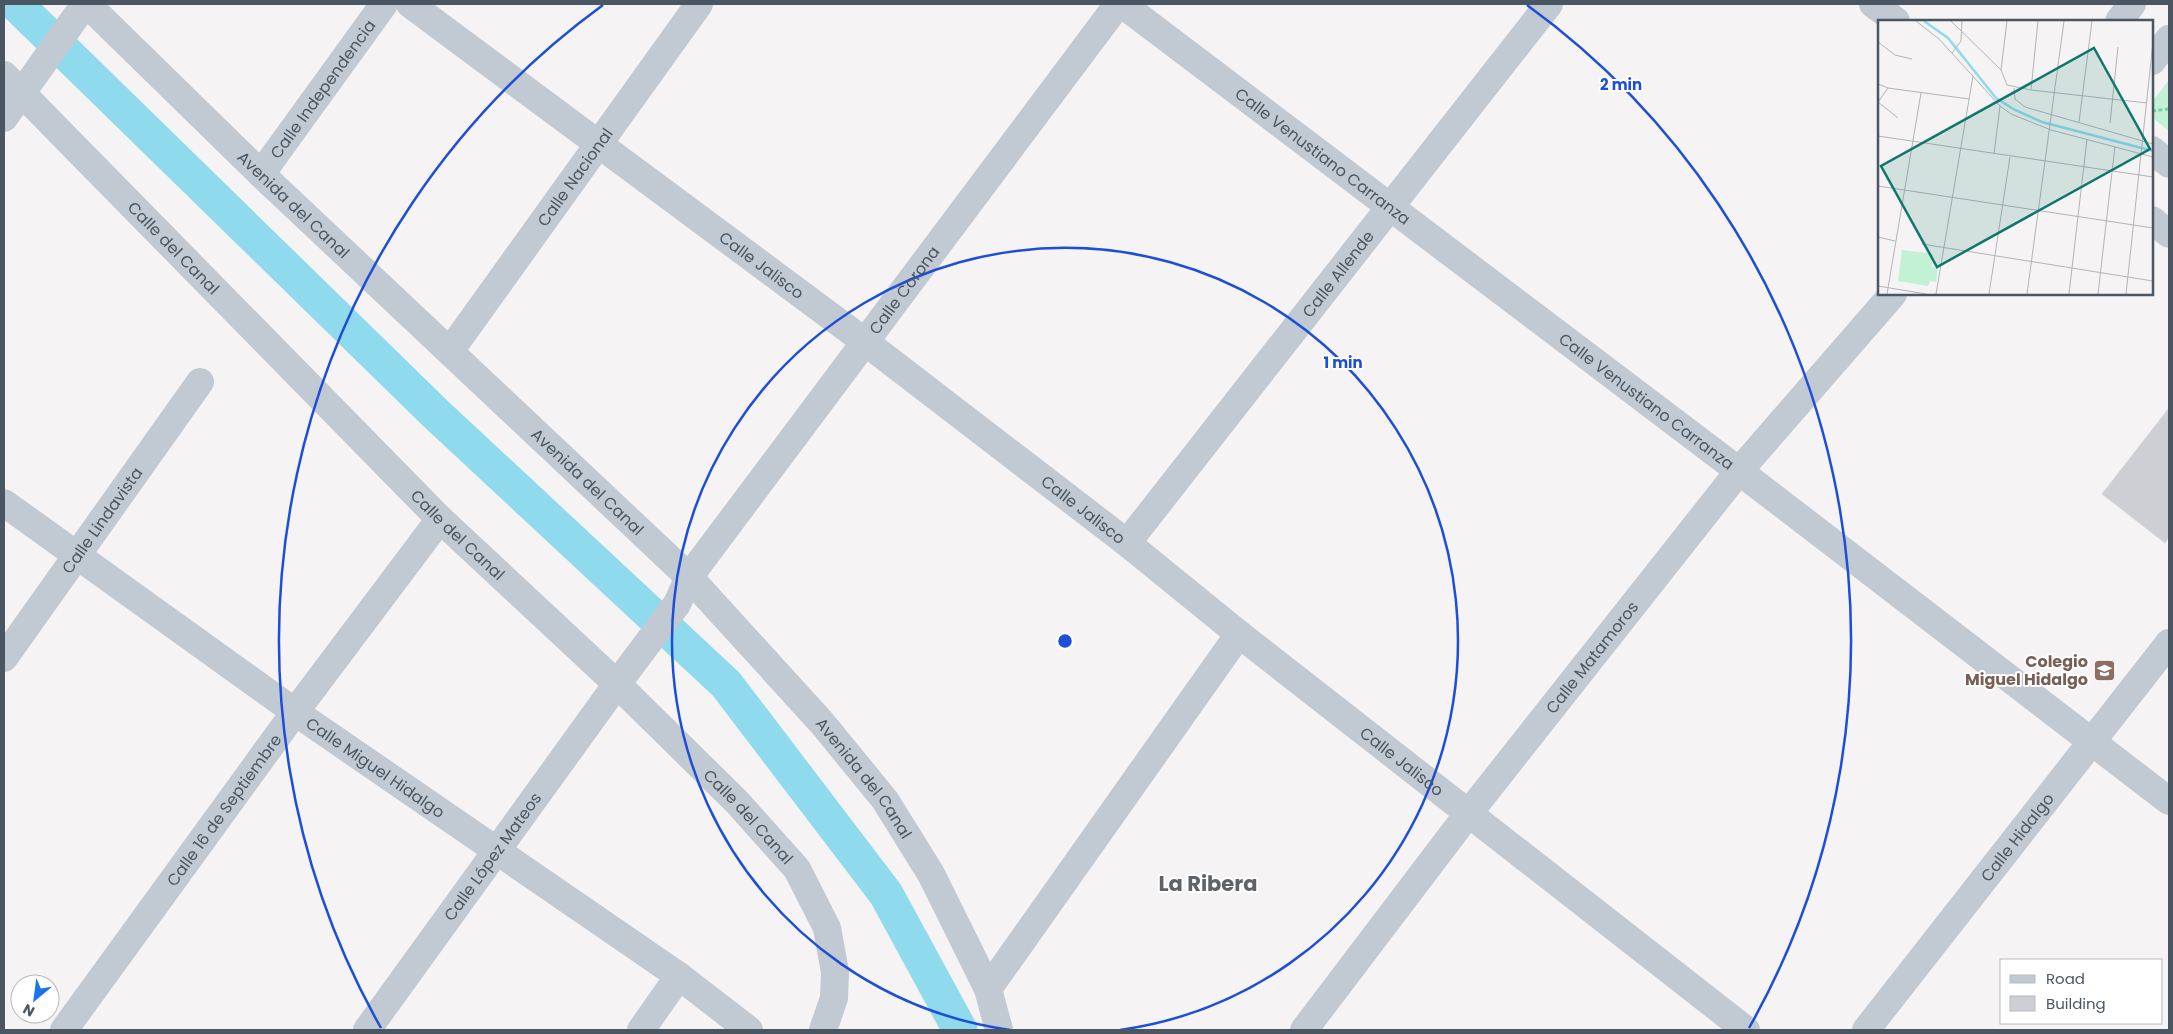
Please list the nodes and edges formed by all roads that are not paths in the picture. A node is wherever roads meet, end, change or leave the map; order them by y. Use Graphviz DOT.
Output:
graph roads {
  1 [pos="384,4"];
  2 [pos="410,4"];
  3 [pos="699,4"];
  4 [pos="1118,4"];
  5 [pos="1122,4"];
  6 [pos="1549,4"];
  7 [pos="1873,4"];
  8 [pos="2132,4"];
  9 [pos="83,8"];
  10 [pos="1895,20"];
  11 [pos="2120,20"];
  12 [pos="2169,39"];
  13 [pos="2153,61"];
  14 [pos="13,84"];
  15 [pos="4,118"];
  16 [pos="599,143"];
  17 [pos="2153,151"];
  18 [pos="2169,164"];
  19 [pos="261,174"];
  20 [pos="1390,208"];
  21 [pos="2153,221"];
  22 [pos="2169,234"];
  23 [pos="1892,295"];
  24 [pos="864,342"];
  25 [pos="450,351"];
  26 [pos="200,382"];
  27 [pos="1739,471"];
  28 [pos="4,503"];
  29 [pos="440,519"];
  30 [pos="1127,543"];
  31 [pos="78,555"];
  32 [pos="689,576"];
  33 [pos="677,604"];
  34 [pos="1239,634"];
  35 [pos="2169,643"];
  36 [pos="4,658"];
  37 [pos="625,673"];
  38 [pos="295,712"];
  39 [pos="2092,741"];
  40 [pos="2169,801"];
  41 [pos="1468,814"];
  42 [pos="497,851"];
  43 [pos="679,976"];
  44 [pos="988,989"];
  45 [pos="64,1030"];
  46 [pos="367,1030"];
  47 [pos="641,1030"];
  48 [pos="749,1030"];
  49 [pos="823,1030"];
  50 [pos="999,1030"];
  51 [pos="1304,1030"];
  52 [pos="1746,1030"];
  53 [pos="1866,1030"];
  1 -- 19 [label="street, Calle Independencia"];
  2 -- 16 [label="street, Calle Jalisco"];
  3 -- 16 [label="street, Calle Nacional"];
  4 -- 24 [label="street, Calle Corona"];
  5 -- 20 [label="street, Calle Venustiano Carranza"];
  6 -- 20 [label="street, Calle Allende"];
  7 -- 10 [label="street"];
  8 -- 11 [label="street"];
  9 -- 14 [label="street"];
  9 -- 19 [label="street, Avenida del Canal"];
  12 -- 13 [label="street"];
  14 -- 15 [label="street"];
  14 -- 29 [label="street, Calle del Canal"];
  16 -- 24 [label="street, Calle Jalisco"];
  16 -- 25 [label="street, Calle Nacional"];
  17 -- 18 [label="street"];
  19 -- 25 [label="street, Avenida del Canal"];
  20 -- 27 [label="street, Calle Venustiano Carranza"];
  20 -- 30 [label="street, Calle Allende"];
  21 -- 22 [label="street"];
  23 -- 27 [label="street, Calle Matamoros"];
  24 -- 30 [label="street, Calle Jalisco"];
  24 -- 32 [label="street, Calle Corona"];
  25 -- 32 [label="street, Avenida del Canal"];
  26 -- 31 [label="street, Calle Lindavista"];
  27 -- 39 [label="street, Calle Venustiano Carranza"];
  27 -- 41 [label="street, Calle Matamoros"];
  28 -- 31 [label="street, Calle Miguel Hidalgo"];
  29 -- 37 [label="street, Calle del Canal"];
  29 -- 38 [label="street, Calle 16 de Septiembre"];
  30 -- 34 [label="street, Calle Jalisco"];
  31 -- 36 [label="street, Calle Lindavista"];
  31 -- 38 [label="street, Calle Miguel Hidalgo"];
  32 -- 33 [label="street, Calle Corona"];
  32 -- 44 [label="street, Avenida del Canal"];
  33 -- 37 [label="street, Calle López Mateos"];
  34 -- 41 [label="street, Calle Jalisco"];
  34 -- 44 [label="street"];
  35 -- 39 [label="street, Calle Hidalgo"];
  37 -- 42 [label="street, Calle López Mateos"];
  37 -- 49 [label="street, Calle del Canal"];
  38 -- 42 [label="street, Calle Miguel Hidalgo"];
  38 -- 45 [label="street, Calle 16 de Septiembre"];
  39 -- 40 [label="street, Calle Venustiano Carranza"];
  39 -- 53 [label="street, Calle Hidalgo"];
  41 -- 51 [label="street, Calle Matamoros"];
  41 -- 52 [label="street, Calle Jalisco"];
  42 -- 43 [label="street, Calle Miguel Hidalgo"];
  42 -- 46 [label="street, Calle López Mateos"];
  43 -- 47 [label="street"];
  43 -- 48 [label="street, Calle Miguel Hidalgo"];
  44 -- 50 [label="street, Avenida del Canal"];
}
